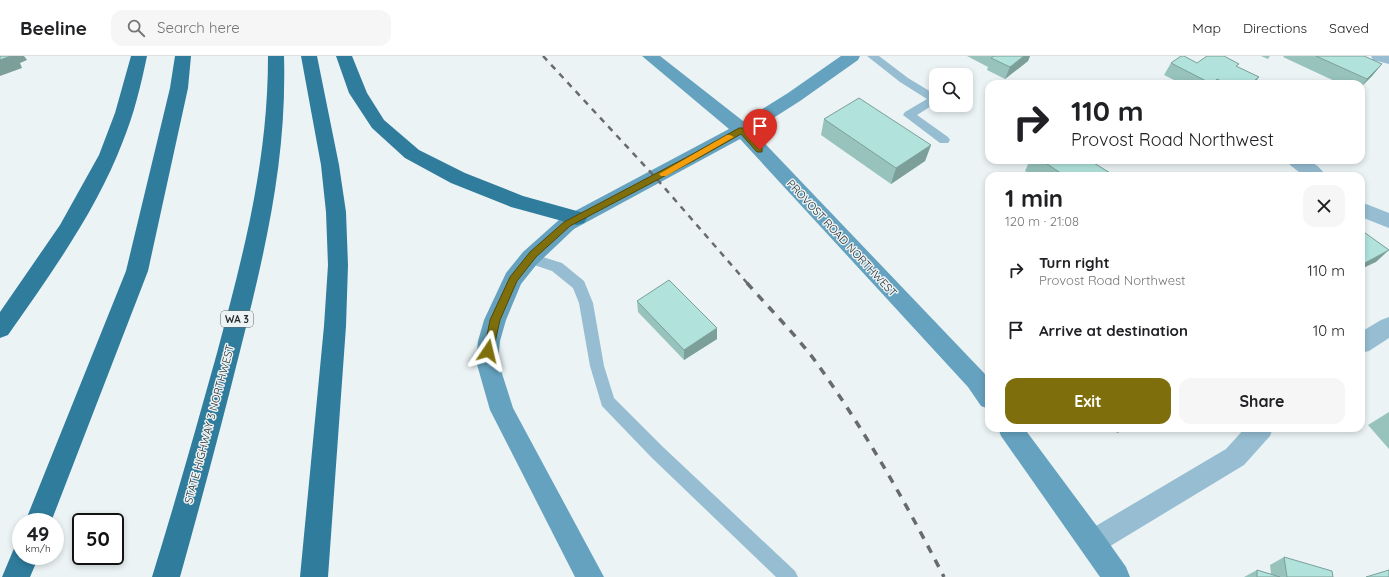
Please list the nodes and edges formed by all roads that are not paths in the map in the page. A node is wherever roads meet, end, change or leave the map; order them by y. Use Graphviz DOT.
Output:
graph roads {
  1 [pos="139,56"];
  2 [pos="183,56"];
  3 [pos="276,56"];
  4 [pos="310,56"];
  5 [pos="344,56"];
  6 [pos="650,56"];
  7 [pos="852,56"];
  8 [pos="872,56"];
  9 [pos="1379,56"];
  10 [pos="1389,59"];
  11 [pos="742,130"];
  12 [pos="944,140"];
  13 [pos="1302,164"];
  14 [pos="1311,172"];
  15 [pos="1365,211"];
  16 [pos="577,218"];
  17 [pos="1389,221"];
  18 [pos="530,258"];
  19 [pos="1389,326"];
  20 [pos="0,330"];
  21 [pos="1365,341"];
  22 [pos="985,393"];
  23 [pos="1013,432"];
  24 [pos="1257,432"];
  25 [pos="42,513"];
  26 [pos="1093,542"];
  27 [pos="21,565"];
  28 [pos="16,577"];
  29 [pos="166,577"];
  30 [pos="314,577"];
  31 [pos="590,577"];
  32 [pos="789,577"];
  33 [pos="1116,577"];
  1 -- 20 [label="highway"];
  2 -- 25 [label="highway"];
  3 -- 29 [label="highway, STATE HIGHWAY 3 NORTHWEST / WA 3"];
  4 -- 30 [label="highway"];
  5 -- 16 [label="highway"];
  6 -- 11 [label="main road, PROVOST ROAD NORTHWEST"];
  7 -- 11 [label="main road"];
  8 -- 12 [label="lane"];
  9 -- 10 [label="street"];
  11 -- 16 [label="main road"];
  11 -- 22 [label="main road, PROVOST ROAD NORTHWEST"];
  13 -- 14 [label="street"];
  15 -- 17 [label="street"];
  16 -- 18 [label="main road"];
  18 -- 31 [label="main road"];
  18 -- 32 [label="lane"];
  19 -- 21 [label="street"];
  23 -- 26 [label="main road"];
  24 -- 26 [label="street"];
  26 -- 33 [label="main road"];
  27 -- 28 [label="highway"];
}
